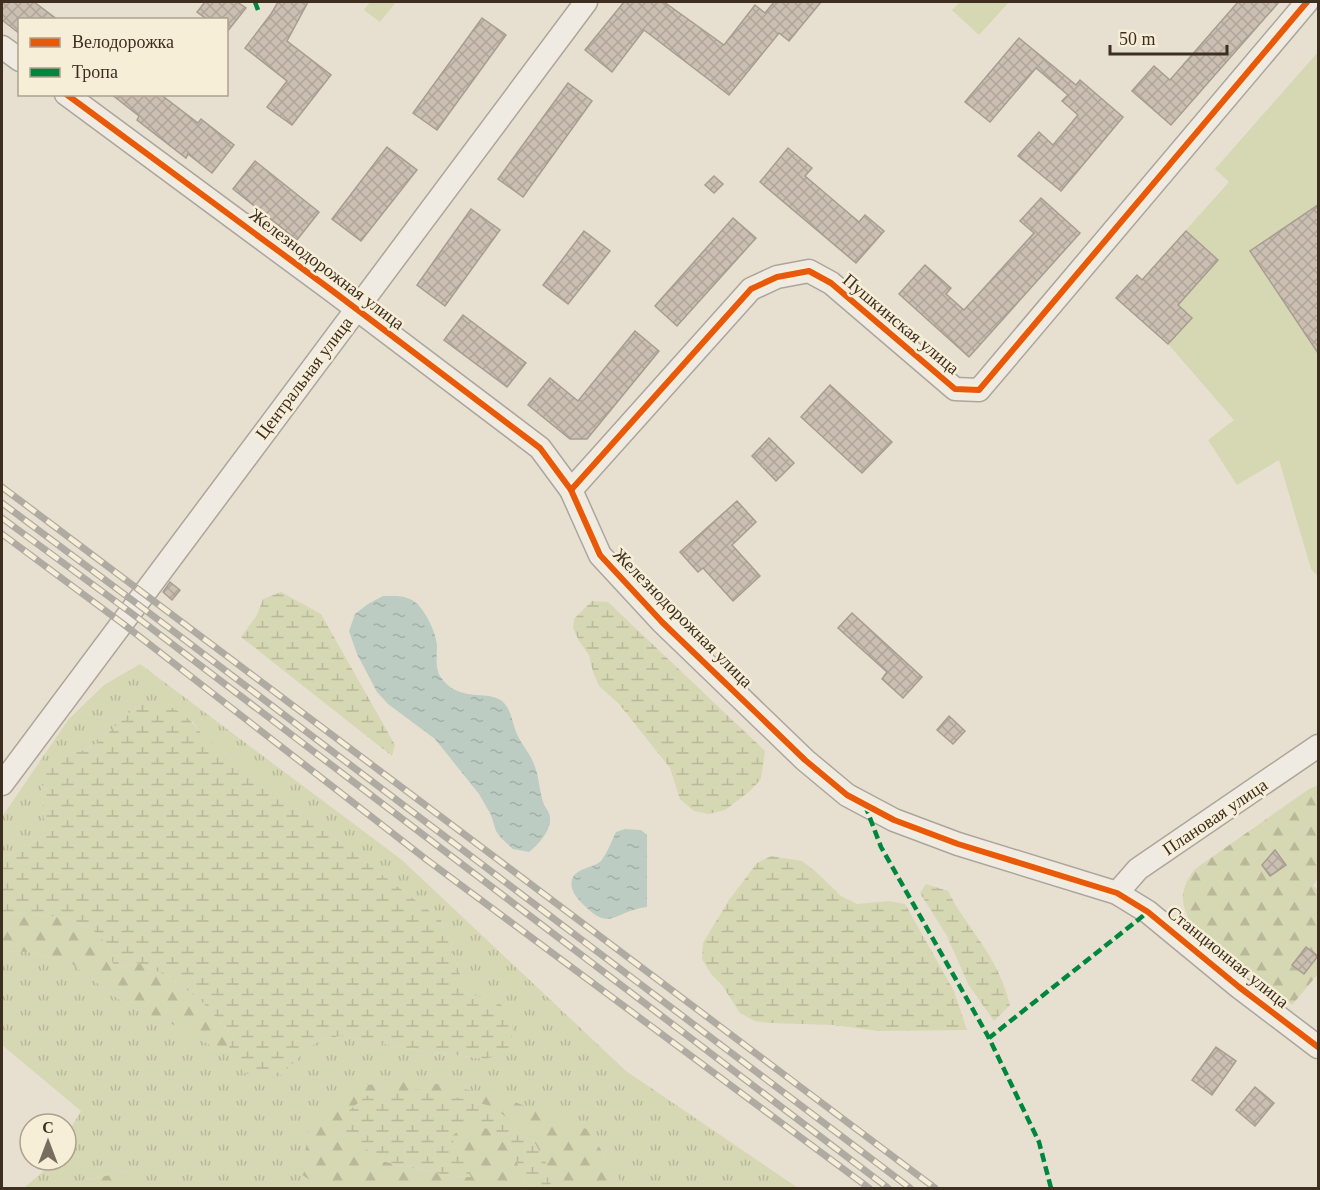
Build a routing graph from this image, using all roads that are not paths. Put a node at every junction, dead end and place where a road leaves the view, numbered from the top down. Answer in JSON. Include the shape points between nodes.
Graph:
{"nodes":[{"id":1,"x":586,"y":2,"type":"edge"},
{"id":2,"x":1307,"y":2,"type":"edge"},
{"id":3,"x":2,"y":46,"type":"edge"},
{"id":4,"x":18,"y":58,"type":"edge"},
{"id":5,"x":69,"y":96,"type":"edge"},
{"id":6,"x":355,"y":308,"type":"junction"},
{"id":7,"x":571,"y":490,"type":"junction"},
{"id":8,"x":1318,"y":746,"type":"edge"},
{"id":9,"x":2,"y":784,"type":"edge"},
{"id":10,"x":1117,"y":893,"type":"junction"},
{"id":11,"x":1318,"y":1047,"type":"edge"}],
"edges":[{"from":1,"to":6,"type":"street","name":"Центральная улица"},
{"from":2,"to":7,"type":"street","name":"Пушкинская улица","via":[[980,390],[955,389],[831,283],[809,271],[777,278],[751,289]]},
{"from":3,"to":4,"type":"street"},
{"from":5,"to":6,"type":"street","name":"Железнодорожная улица"},
{"from":6,"to":7,"type":"street","name":"Железнодорожная улица","via":[[540,448]]},
{"from":6,"to":9,"type":"street","name":"Центральная улица"},
{"from":7,"to":10,"type":"street","name":"Железнодорожная улица","via":[[600,555],[662,622],[805,760],[847,795],[894,820],[958,844]]},
{"from":8,"to":10,"type":"street","name":"Плановая улица","via":[[1138,869]]},
{"from":10,"to":11,"type":"street","name":"Станционная улица","via":[[1148,912]]}]}
